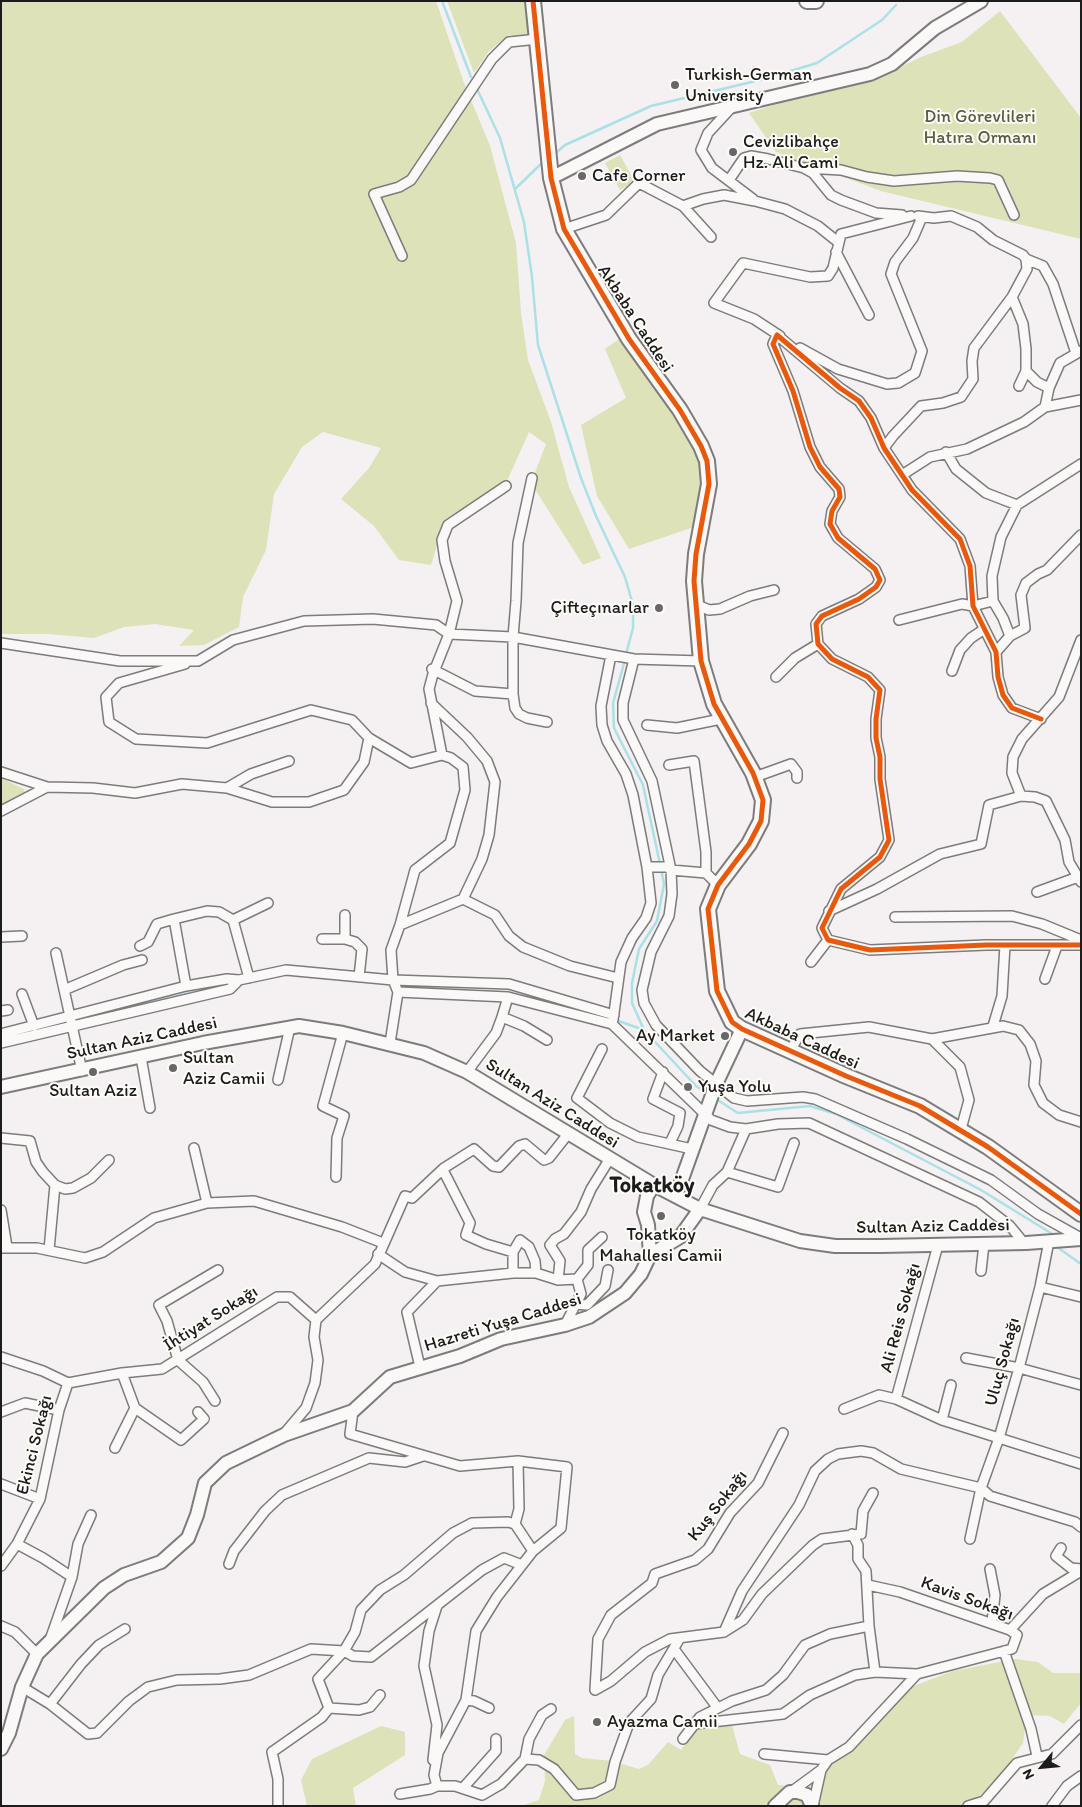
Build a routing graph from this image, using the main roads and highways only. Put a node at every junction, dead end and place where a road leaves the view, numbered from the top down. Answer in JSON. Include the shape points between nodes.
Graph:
{"nodes":[{"id":1,"x":533,"y":1,"type":"edge"},
{"id":2,"x":807,"y":1,"type":"edge"},
{"id":3,"x":816,"y":1,"type":"edge"},
{"id":4,"x":1081,"y":1214,"type":"edge"}],
"edges":[{"from":1,"to":4,"type":"main road","name":"Akbaba Caddesi","via":[[551,178],[564,229],[628,339],[680,410],[707,461],[709,484],[696,554],[695,604],[701,661],[709,694],[755,777],[763,800],[761,821],[749,844],[718,885],[708,909],[717,991],[732,1022],[742,1029],[920,1106],[961,1130]]},
{"from":2,"to":3,"type":"main road"}]}
